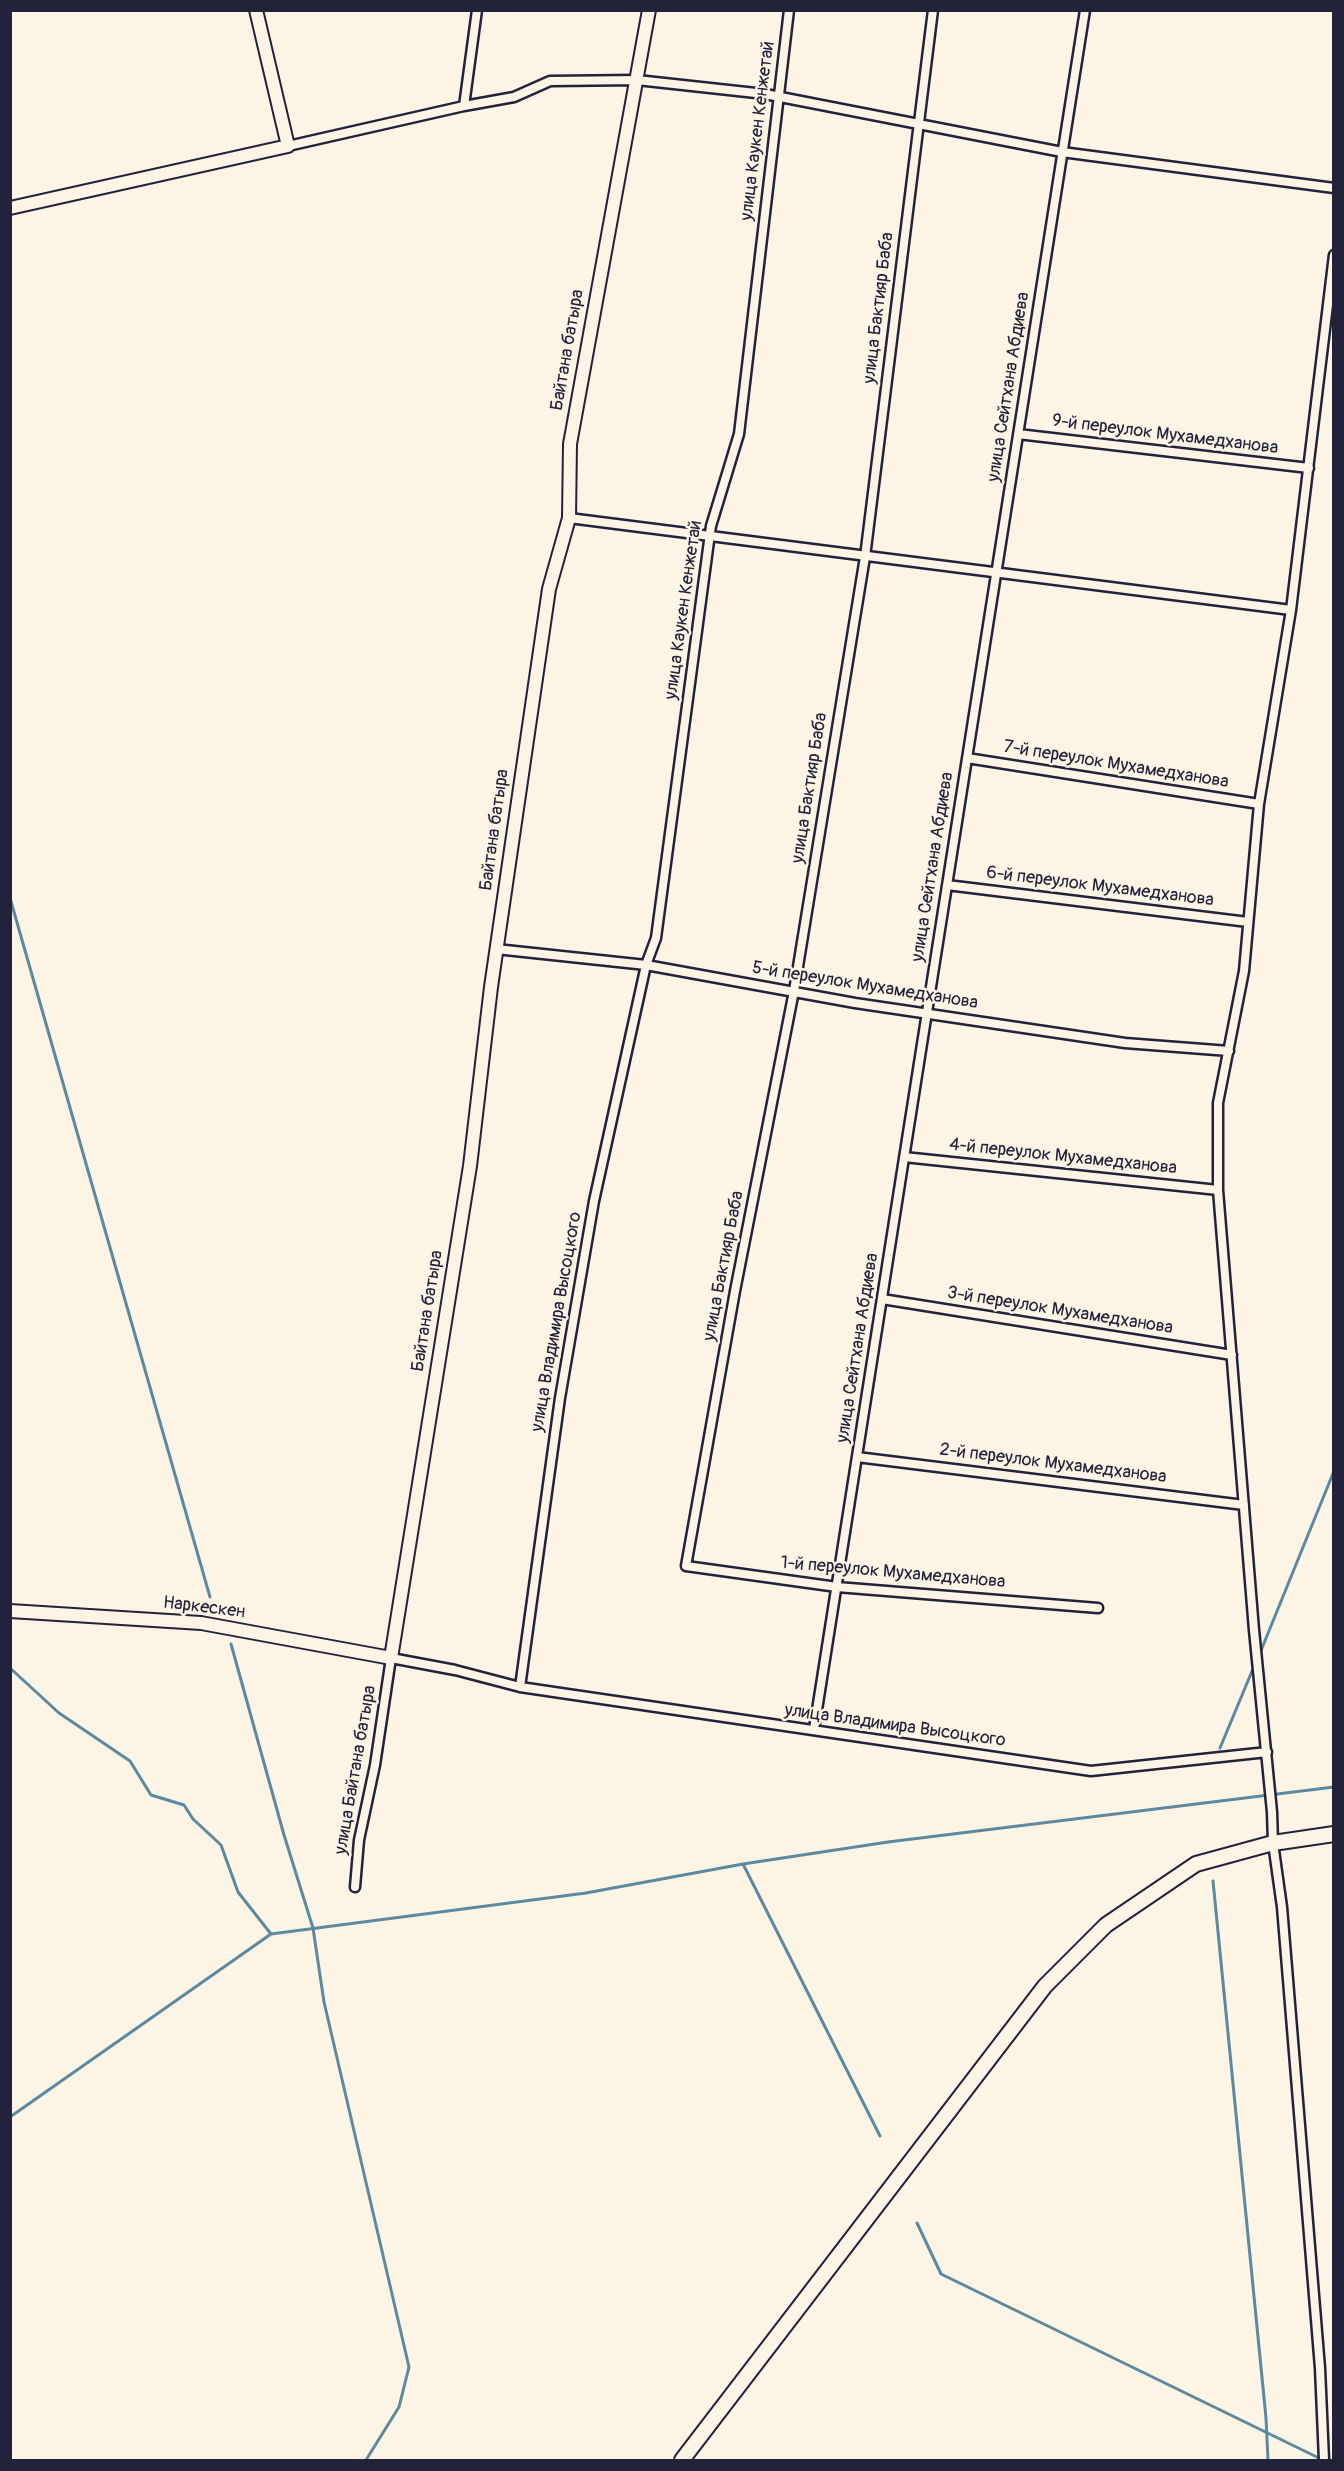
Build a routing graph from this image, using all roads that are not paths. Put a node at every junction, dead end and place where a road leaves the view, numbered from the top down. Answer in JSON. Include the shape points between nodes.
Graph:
{"nodes":[{"id":1,"x":256,"y":10,"type":"edge"},
{"id":2,"x":477,"y":10,"type":"edge"},
{"id":3,"x":649,"y":10,"type":"edge"},
{"id":4,"x":789,"y":10,"type":"edge"},
{"id":5,"x":933,"y":10,"type":"edge"},
{"id":6,"x":1085,"y":10,"type":"edge"},
{"id":7,"x":637,"y":80,"type":"junction"},
{"id":8,"x":777,"y":97,"type":"junction"},
{"id":9,"x":464,"y":106,"type":"junction"},
{"id":10,"x":918,"y":124,"type":"junction"},
{"id":11,"x":288,"y":146,"type":"junction"},
{"id":12,"x":1062,"y":152,"type":"junction"},
{"id":13,"x":1334,"y":188,"type":"edge"},
{"id":14,"x":10,"y":208,"type":"edge"},
{"id":15,"x":1334,"y":255,"type":"edge"},
{"id":16,"x":1018,"y":434,"type":"junction"},
{"id":17,"x":1309,"y":468,"type":"junction"},
{"id":18,"x":569,"y":518,"type":"junction"},
{"id":19,"x":710,"y":538,"type":"junction"},
{"id":20,"x":865,"y":557,"type":"junction"},
{"id":21,"x":996,"y":574,"type":"junction"},
{"id":22,"x":1291,"y":610,"type":"junction"},
{"id":23,"x":967,"y":758,"type":"junction"},
{"id":24,"x":1259,"y":804,"type":"junction"},
{"id":25,"x":947,"y":885,"type":"junction"},
{"id":26,"x":1248,"y":922,"type":"junction"},
{"id":27,"x":496,"y":949,"type":"junction"},
{"id":28,"x":646,"y":965,"type":"junction"},
{"id":29,"x":794,"y":992,"type":"junction"},
{"id":30,"x":927,"y":1014,"type":"junction"},
{"id":31,"x":1228,"y":1051,"type":"junction"},
{"id":32,"x":904,"y":1157,"type":"junction"},
{"id":33,"x":1218,"y":1190,"type":"junction"},
{"id":34,"x":882,"y":1299,"type":"junction"},
{"id":35,"x":1232,"y":1355,"type":"junction"},
{"id":36,"x":857,"y":1456,"type":"junction"},
{"id":37,"x":1244,"y":1504,"type":"junction"},
{"id":38,"x":686,"y":1566,"type":"joint"},
{"id":39,"x":837,"y":1587,"type":"junction"},
{"id":40,"x":1098,"y":1608,"type":"dead end"},
{"id":41,"x":10,"y":1611,"type":"edge"},
{"id":42,"x":391,"y":1658,"type":"junction"},
{"id":43,"x":520,"y":1687,"type":"junction"},
{"id":44,"x":814,"y":1730,"type":"junction"},
{"id":45,"x":1267,"y":1752,"type":"junction"},
{"id":46,"x":1334,"y":1834,"type":"edge"},
{"id":47,"x":1272,"y":1843,"type":"junction"},
{"id":48,"x":355,"y":1887,"type":"dead end"},
{"id":49,"x":682,"y":2460,"type":"edge"},
{"id":50,"x":1324,"y":2460,"type":"edge"}],
"edges":[{"from":1,"to":11,"type":"street"},
{"from":2,"to":9,"type":"street"},
{"from":3,"to":7,"type":"street","name":"Байтана батыра"},
{"from":4,"to":8,"type":"street","name":"улица Каукен Кенжетай"},
{"from":5,"to":10,"type":"street","name":"улица Бактияр Баба"},
{"from":6,"to":12,"type":"street","name":"улица Сейтхана Абдиева"},
{"from":7,"to":8,"type":"street"},
{"from":7,"to":9,"type":"street","via":[[550,81],[514,97]]},
{"from":7,"to":18,"type":"street","name":"Байтана батыра","via":[[570,444]]},
{"from":8,"to":10,"type":"street"},
{"from":8,"to":19,"type":"street","name":"улица Каукен Кенжетай","via":[[739,434]]},
{"from":9,"to":11,"type":"street"},
{"from":10,"to":12,"type":"street"},
{"from":10,"to":20,"type":"street","name":"улица Бактияр Баба"},
{"from":11,"to":14,"type":"street"},
{"from":12,"to":13,"type":"street"},
{"from":12,"to":16,"type":"street","name":"улица Сейтхана Абдиева"},
{"from":15,"to":17,"type":"street"},
{"from":16,"to":17,"type":"street","name":"9-й переулок Мухамедханова"},
{"from":16,"to":21,"type":"street","name":"улица Сейтхана Абдиева"},
{"from":17,"to":22,"type":"street"},
{"from":18,"to":19,"type":"street"},
{"from":18,"to":27,"type":"street","name":"Байтана батыра","via":[[549,589]]},
{"from":19,"to":20,"type":"street"},
{"from":19,"to":28,"type":"street","name":"улица Каукен Кенжетай","via":[[656,938]]},
{"from":20,"to":21,"type":"street"},
{"from":20,"to":29,"type":"street","name":"улица Бактияр Баба"},
{"from":21,"to":22,"type":"street"},
{"from":21,"to":23,"type":"street","name":"улица Сейтхана Абдиева"},
{"from":22,"to":24,"type":"street"},
{"from":23,"to":24,"type":"street","name":"7-й переулок Мухамедханова"},
{"from":23,"to":25,"type":"street","name":"улица Сейтхана Абдиева"},
{"from":24,"to":26,"type":"street"},
{"from":25,"to":26,"type":"street","name":"6-й переулок Мухамедханова"},
{"from":25,"to":30,"type":"street","name":"улица Сейтхана Абдиева"},
{"from":26,"to":31,"type":"street","via":[[1244,971]]},
{"from":27,"to":28,"type":"street","name":"5-й переулок Мухамедханова"},
{"from":27,"to":42,"type":"street","name":"Байтана батыра","via":[[466,1190]]},
{"from":28,"to":29,"type":"street","name":"5-й переулок Мухамедханова"},
{"from":28,"to":43,"type":"street","name":"улица Владимира Высоцкого","via":[[594,1202],[566,1365]]},
{"from":29,"to":30,"type":"street","name":"5-й переулок Мухамедханова"},
{"from":29,"to":38,"type":"street","name":"улица Бактияр Баба"},
{"from":30,"to":31,"type":"street","name":"5-й переулок Мухамедханова","via":[[1125,1043]]},
{"from":30,"to":32,"type":"street","name":"улица Сейтхана Абдиева"},
{"from":31,"to":33,"type":"street","via":[[1218,1103]]},
{"from":32,"to":33,"type":"street","name":"4-й переулок Мухамедханова"},
{"from":32,"to":34,"type":"street","name":"улица Сейтхана Абдиева"},
{"from":33,"to":35,"type":"street"},
{"from":34,"to":35,"type":"street","name":"3-й переулок Мухамедханова"},
{"from":34,"to":36,"type":"street","name":"улица Сейтхана Абдиева"},
{"from":35,"to":37,"type":"street"},
{"from":36,"to":37,"type":"street","name":"2-й переулок Мухамедханова"},
{"from":36,"to":39,"type":"street","name":"улица Сейтхана Абдиева"},
{"from":37,"to":45,"type":"street"},
{"from":38,"to":39,"type":"street","name":"1-й переулок Мухамедханова"},
{"from":39,"to":40,"type":"street","name":"1-й переулок Мухамедханова"},
{"from":39,"to":44,"type":"street","name":"улица Сейтхана Абдиева"},
{"from":41,"to":42,"type":"street","name":"Наркескен","via":[[201,1623]]},
{"from":42,"to":43,"type":"street","name":"улица Владимира Высоцкого"},
{"from":42,"to":48,"type":"street","name":"улица Байтана батыра","via":[[359,1840]]},
{"from":43,"to":44,"type":"street","name":"улица Владимира Высоцкого"},
{"from":44,"to":45,"type":"street","name":"улица Владимира Высоцкого","via":[[1091,1771]]},
{"from":45,"to":47,"type":"street"},
{"from":46,"to":47,"type":"main road"},
{"from":47,"to":49,"type":"main road","via":[[1196,1864],[1106,1925],[1045,1986]]},
{"from":47,"to":50,"type":"street","via":[[1283,1918]]}]}
